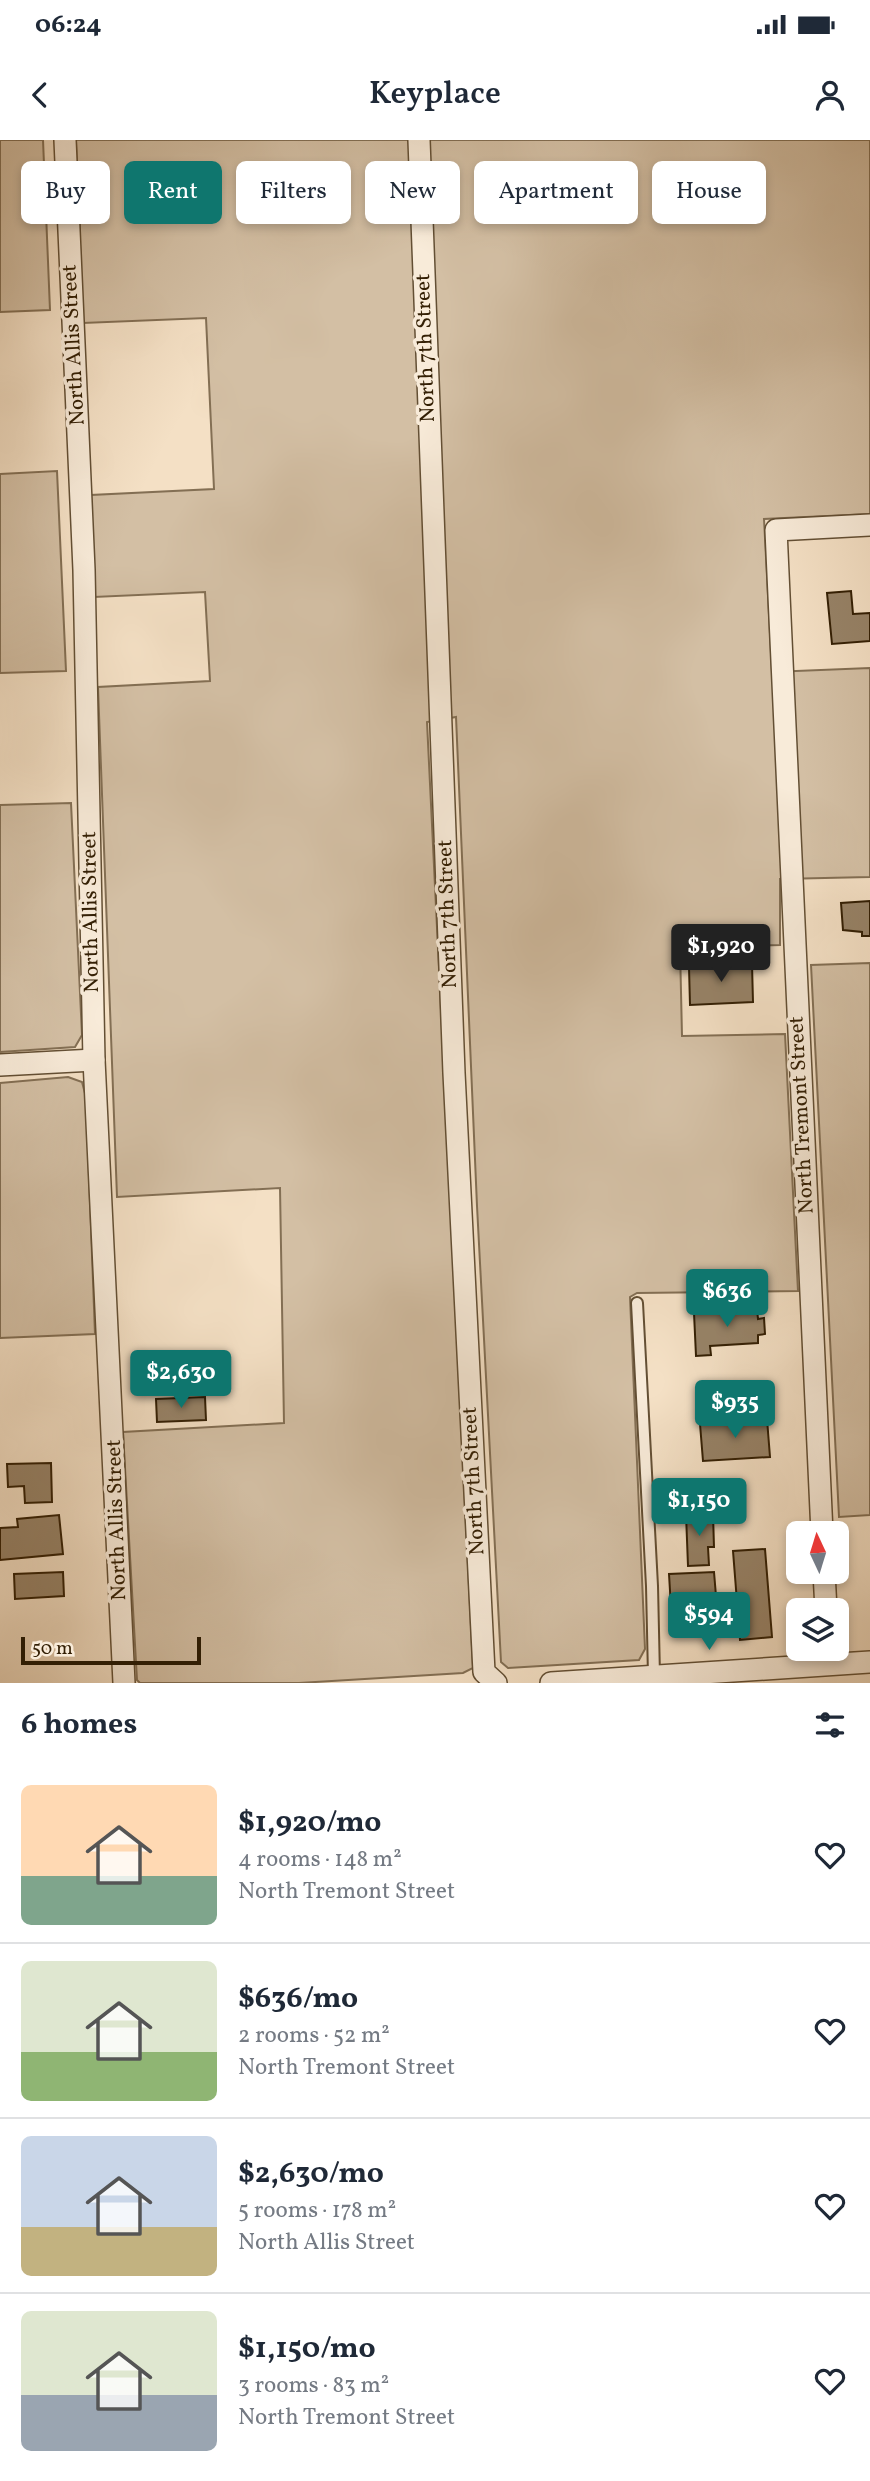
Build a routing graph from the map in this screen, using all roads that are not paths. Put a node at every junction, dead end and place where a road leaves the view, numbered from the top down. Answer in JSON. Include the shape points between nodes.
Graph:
{"nodes":[{"id":1,"x":65,"y":140,"type":"edge"},
{"id":2,"x":419,"y":140,"type":"edge"},
{"id":3,"x":870,"y":526,"type":"edge"},
{"id":4,"x":94,"y":1060,"type":"junction"},
{"id":5,"x":0,"y":1065,"type":"edge"},
{"id":6,"x":637,"y":1303,"type":"dead end"},
{"id":7,"x":821,"y":1521,"type":"edge"},
{"id":8,"x":870,"y":1662,"type":"edge"},
{"id":9,"x":829,"y":1665,"type":"edge"},
{"id":10,"x":654,"y":1676,"type":"junction"},
{"id":11,"x":124,"y":1683,"type":"edge"},
{"id":12,"x":496,"y":1683,"type":"edge"},
{"id":13,"x":551,"y":1683,"type":"edge"}],
"edges":[{"from":1,"to":4,"type":"street","name":"North Allis Street","via":[[84,570]]},
{"from":2,"to":12,"type":"street","name":"North 7th Street","via":[[469,1379],[484,1672]]},
{"from":3,"to":7,"type":"street","name":"North Tremont Street","via":[[776,530]]},
{"from":4,"to":5,"type":"street"},
{"from":4,"to":11,"type":"street","name":"North Allis Street"},
{"from":6,"to":10,"type":"lane"},
{"from":8,"to":9,"type":"street"},
{"from":9,"to":10,"type":"street"},
{"from":10,"to":13,"type":"street"}]}
